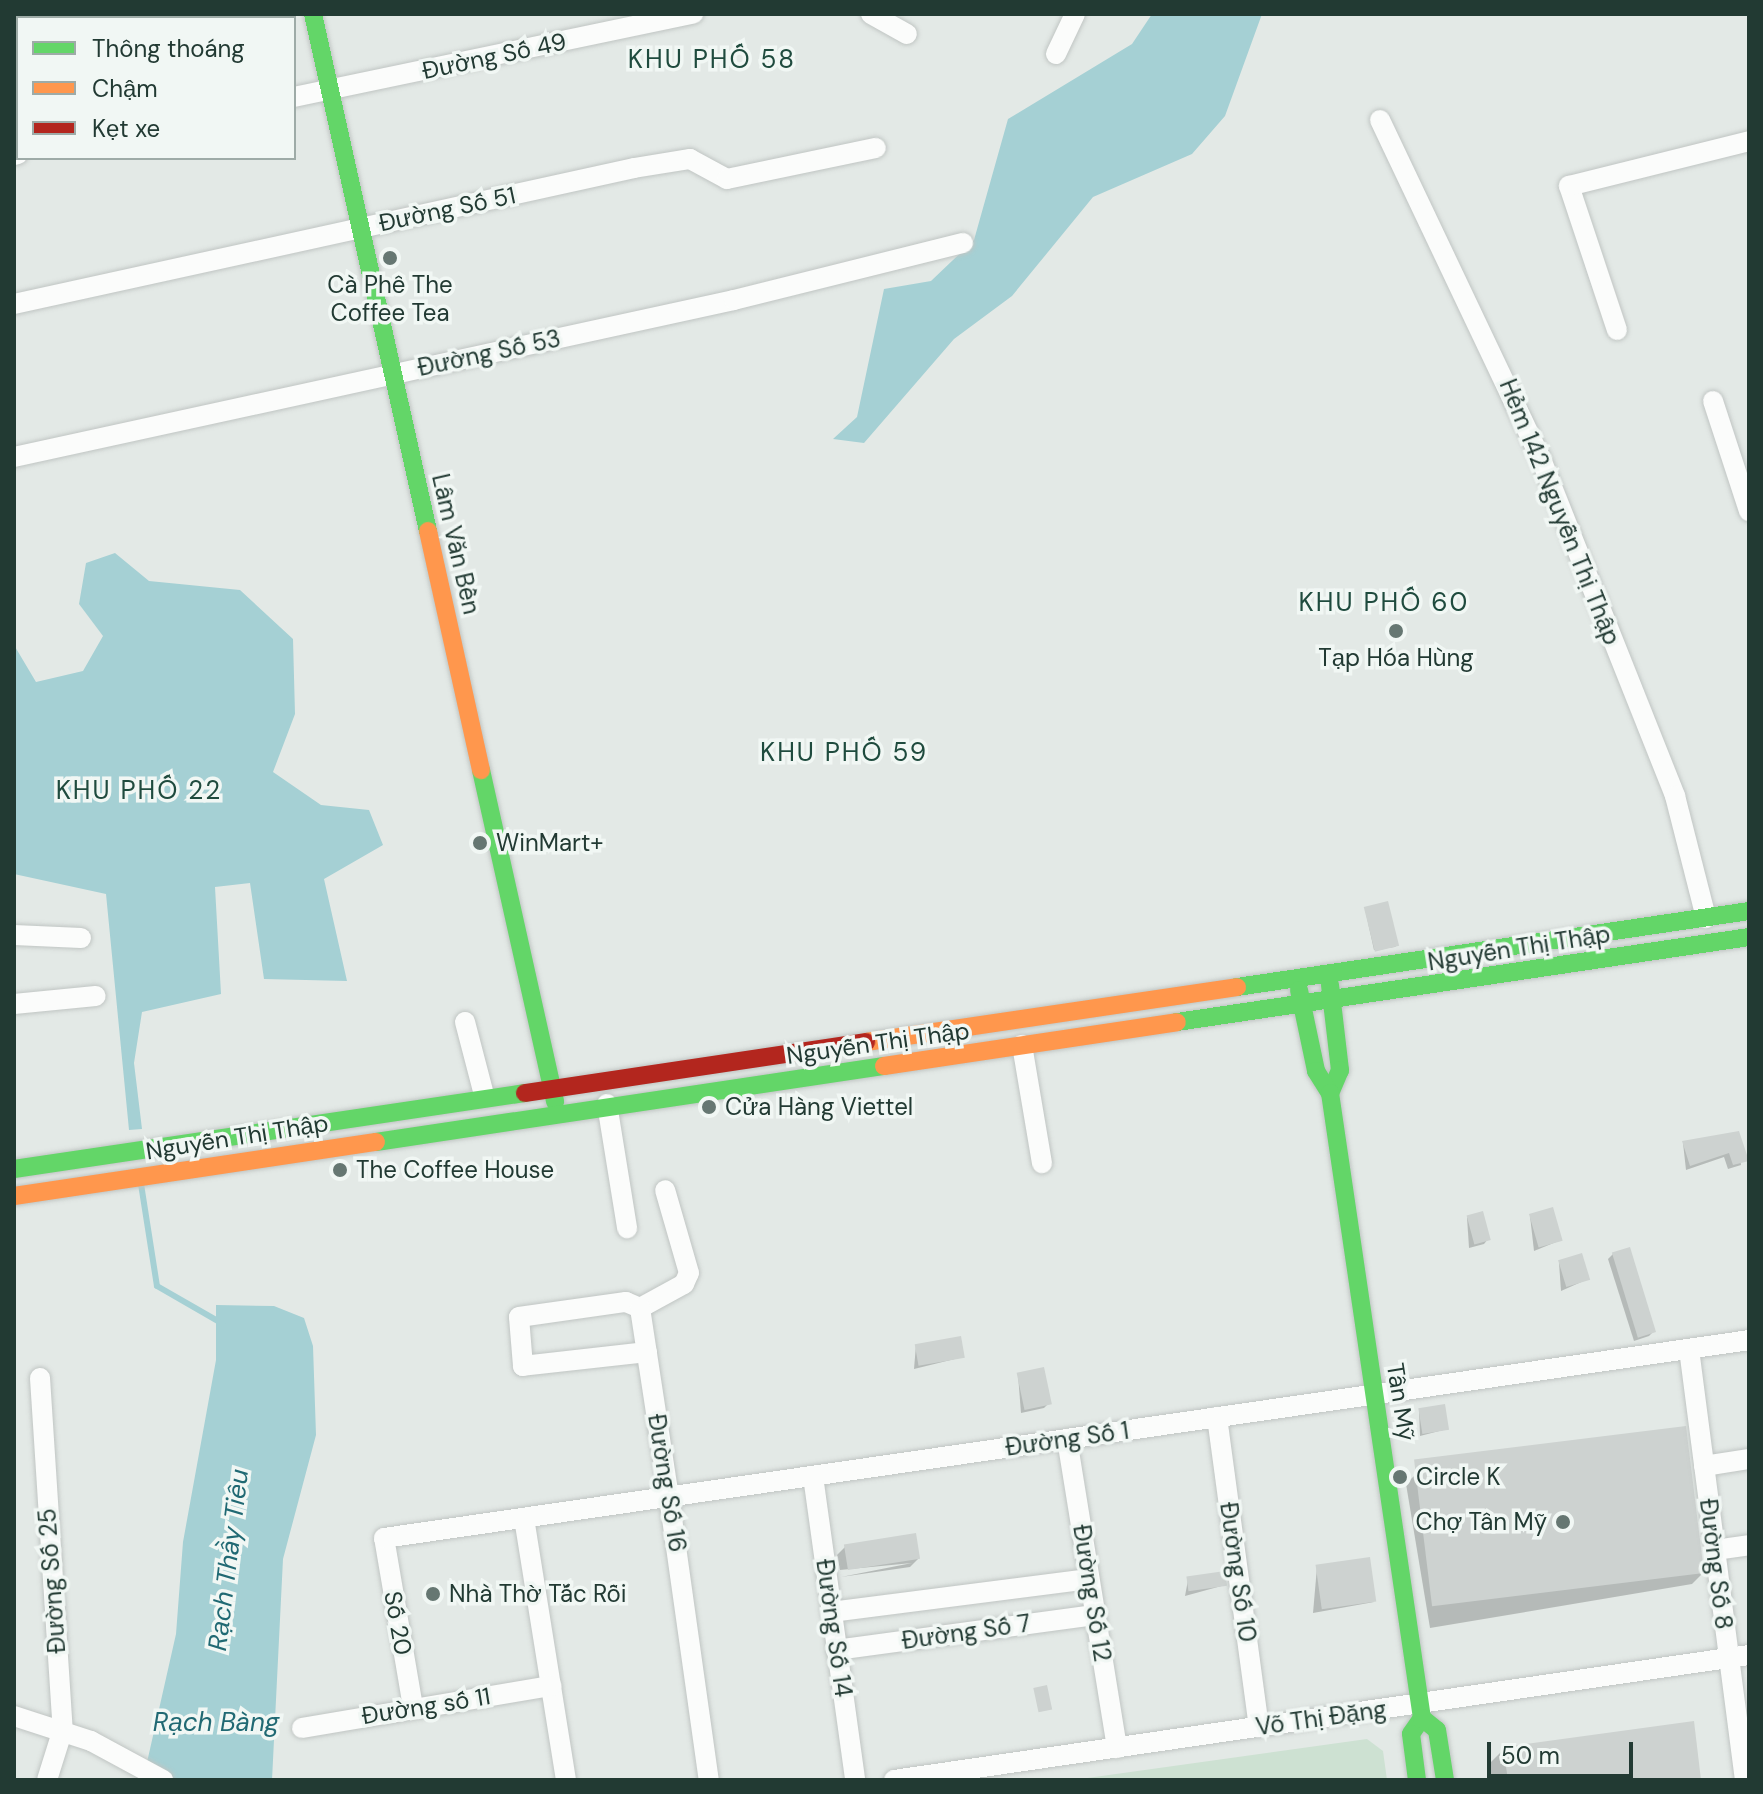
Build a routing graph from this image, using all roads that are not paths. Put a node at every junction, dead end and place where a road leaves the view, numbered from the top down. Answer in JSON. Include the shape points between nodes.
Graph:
{"nodes":[{"id":1,"x":313,"y":14,"type":"edge"},
{"id":2,"x":693,"y":14,"type":"edge"},
{"id":3,"x":871,"y":14,"type":"edge"},
{"id":4,"x":1075,"y":14,"type":"edge"},
{"id":5,"x":907,"y":34,"type":"dead end"},
{"id":6,"x":1056,"y":54,"type":"dead end"},
{"id":7,"x":330,"y":90,"type":"junction"},
{"id":8,"x":296,"y":97,"type":"edge"},
{"id":9,"x":1380,"y":120,"type":"dead end"},
{"id":10,"x":1749,"y":141,"type":"edge"},
{"id":11,"x":876,"y":148,"type":"dead end"},
{"id":12,"x":360,"y":228,"type":"junction"},
{"id":13,"x":963,"y":243,"type":"dead end"},
{"id":14,"x":14,"y":304,"type":"edge"},
{"id":15,"x":1617,"y":330,"type":"dead end"},
{"id":16,"x":393,"y":374,"type":"junction"},
{"id":17,"x":1713,"y":401,"type":"dead end"},
{"id":18,"x":14,"y":457,"type":"edge"},
{"id":19,"x":1749,"y":511,"type":"edge"},
{"id":20,"x":1749,"y":911,"type":"edge"},
{"id":21,"x":1706,"y":918,"type":"junction"},
{"id":22,"x":14,"y":935,"type":"edge"},
{"id":23,"x":1749,"y":937,"type":"edge"},
{"id":24,"x":81,"y":938,"type":"dead end"},
{"id":25,"x":1328,"y":976,"type":"junction"},
{"id":26,"x":1298,"y":981,"type":"junction"},
{"id":27,"x":1229,"y":991,"type":"junction"},
{"id":28,"x":96,"y":996,"type":"dead end"},
{"id":29,"x":1333,"y":1001,"type":"junction"},
{"id":30,"x":14,"y":1004,"type":"edge"},
{"id":31,"x":1302,"y":1006,"type":"junction"},
{"id":32,"x":1233,"y":1012,"type":"junction"},
{"id":33,"x":465,"y":1022,"type":"dead end"},
{"id":34,"x":1022,"y":1045,"type":"junction"},
{"id":35,"x":552,"y":1085,"type":"junction"},
{"id":36,"x":1330,"y":1093,"type":"junction"},
{"id":37,"x":484,"y":1095,"type":"junction"},
{"id":38,"x":607,"y":1104,"type":"junction"},
{"id":39,"x":557,"y":1110,"type":"junction"},
{"id":40,"x":1042,"y":1163,"type":"dead end"},
{"id":41,"x":14,"y":1169,"type":"edge"},
{"id":42,"x":665,"y":1190,"type":"dead end"},
{"id":43,"x":14,"y":1196,"type":"edge"},
{"id":44,"x":627,"y":1228,"type":"dead end"},
{"id":45,"x":640,"y":1308,"type":"junction"},
{"id":46,"x":1749,"y":1340,"type":"edge"},
{"id":47,"x":1689,"y":1349,"type":"junction"},
{"id":48,"x":647,"y":1352,"type":"junction"},
{"id":49,"x":40,"y":1378,"type":"dead end"},
{"id":50,"x":1375,"y":1394,"type":"junction"},
{"id":51,"x":1217,"y":1417,"type":"junction"},
{"id":52,"x":1067,"y":1439,"type":"junction"},
{"id":53,"x":1749,"y":1459,"type":"edge"},
{"id":54,"x":1704,"y":1466,"type":"junction"},
{"id":55,"x":813,"y":1476,"type":"junction"},
{"id":56,"x":669,"y":1497,"type":"junction"},
{"id":57,"x":524,"y":1518,"type":"junction"},
{"id":58,"x":384,"y":1538,"type":"joint"},
{"id":59,"x":1749,"y":1545,"type":"edge"},
{"id":60,"x":1715,"y":1550,"type":"junction"},
{"id":61,"x":1089,"y":1579,"type":"junction"},
{"id":62,"x":831,"y":1612,"type":"junction"},
{"id":63,"x":1095,"y":1615,"type":"junction"},
{"id":64,"x":836,"y":1650,"type":"junction"},
{"id":65,"x":1749,"y":1655,"type":"edge"},
{"id":66,"x":1728,"y":1658,"type":"junction"},
{"id":67,"x":551,"y":1686,"type":"junction"},
{"id":68,"x":413,"y":1707,"type":"junction"},
{"id":69,"x":1421,"y":1710,"type":"junction"},
{"id":70,"x":14,"y":1716,"type":"edge"},
{"id":71,"x":1259,"y":1727,"type":"junction"},
{"id":72,"x":302,"y":1728,"type":"dead end"},
{"id":73,"x":63,"y":1729,"type":"junction"},
{"id":74,"x":1117,"y":1748,"type":"junction"},
{"id":75,"x":47,"y":1780,"type":"edge"},
{"id":76,"x":163,"y":1780,"type":"edge"},
{"id":77,"x":566,"y":1780,"type":"edge"},
{"id":78,"x":709,"y":1780,"type":"edge"},
{"id":79,"x":855,"y":1780,"type":"edge"},
{"id":80,"x":894,"y":1780,"type":"edge"},
{"id":81,"x":1417,"y":1780,"type":"edge"},
{"id":82,"x":1445,"y":1780,"type":"edge"},
{"id":83,"x":1745,"y":1780,"type":"edge"}],
"edges":[{"from":1,"to":7,"type":"main road","name":"Lâm Văn Bền"},
{"from":2,"to":7,"type":"street","name":"Đường Số 49"},
{"from":3,"to":5,"type":"street"},
{"from":4,"to":6,"type":"street"},
{"from":7,"to":8,"type":"street","name":"Đường Số 49"},
{"from":7,"to":12,"type":"main road","name":"Lâm Văn Bền"},
{"from":9,"to":21,"type":"street","name":"Hẻm 142 Nguyễn Thị Thập","via":[[1541,459],[1675,796]]},
{"from":10,"to":15,"type":"street","via":[[1569,186]]},
{"from":11,"to":12,"type":"street","name":"Đường Số 51","via":[[727,179],[690,159]]},
{"from":12,"to":14,"type":"street","name":"Đường Số 51"},
{"from":12,"to":16,"type":"main road","name":"Lâm Văn Bền"},
{"from":13,"to":16,"type":"street","name":"Đường Số 53"},
{"from":16,"to":18,"type":"street","name":"Đường Số 53"},
{"from":16,"to":35,"type":"main road","name":"Lâm Văn Bền"},
{"from":17,"to":19,"type":"street"},
{"from":20,"to":21,"type":"main road","name":"Nguyễn Thị Thập"},
{"from":21,"to":25,"type":"main road","name":"Nguyễn Thị Thập"},
{"from":22,"to":24,"type":"street"},
{"from":23,"to":29,"type":"main road","name":"Nguyễn Thị Thập"},
{"from":25,"to":26,"type":"main road","name":"Nguyễn Thị Thập"},
{"from":25,"to":29,"type":"main road","name":"Tân Mỹ"},
{"from":26,"to":27,"type":"main road","name":"Nguyễn Thị Thập"},
{"from":26,"to":31,"type":"main road","name":"Tân Mỹ"},
{"from":27,"to":32,"type":"main road"},
{"from":27,"to":35,"type":"main road","name":"Nguyễn Thị Thập"},
{"from":28,"to":30,"type":"street"},
{"from":29,"to":31,"type":"main road","name":"Nguyễn Thị Thập"},
{"from":29,"to":36,"type":"main road","name":"Tân Mỹ","via":[[1340,1070]]},
{"from":31,"to":32,"type":"main road","name":"Nguyễn Thị Thập"},
{"from":31,"to":36,"type":"main road","name":"Tân Mỹ","via":[[1316,1071]]},
{"from":32,"to":34,"type":"main road","name":"Nguyễn Thị Thập"},
{"from":33,"to":37,"type":"street"},
{"from":34,"to":38,"type":"main road","name":"Nguyễn Thị Thập"},
{"from":34,"to":40,"type":"street"},
{"from":35,"to":37,"type":"main road","name":"Nguyễn Thị Thập"},
{"from":35,"to":39,"type":"main road","name":"Lâm Văn Bền"},
{"from":36,"to":50,"type":"main road","name":"Tân Mỹ"},
{"from":37,"to":41,"type":"main road","name":"Nguyễn Thị Thập"},
{"from":38,"to":39,"type":"main road","name":"Nguyễn Thị Thập"},
{"from":38,"to":44,"type":"street"},
{"from":39,"to":43,"type":"main road","name":"Nguyễn Thị Thập"},
{"from":42,"to":45,"type":"street","via":[[689,1273],[684,1284]]},
{"from":45,"to":48,"type":"street","name":"Đường Số 16"},
{"from":45,"to":48,"type":"street","via":[[626,1302],[519,1317],[523,1366]]},
{"from":46,"to":47,"type":"street","name":"Đường Số 1"},
{"from":47,"to":50,"type":"street","name":"Đường Số 1"},
{"from":47,"to":54,"type":"street","name":"Đường Số 8"},
{"from":48,"to":56,"type":"street","name":"Đường Số 16"},
{"from":49,"to":73,"type":"street","name":"Đường Số 25"},
{"from":50,"to":51,"type":"street","name":"Đường Số 1"},
{"from":50,"to":69,"type":"main road","name":"Tân Mỹ"},
{"from":51,"to":52,"type":"street","name":"Đường Số 1"},
{"from":51,"to":71,"type":"street","name":"Đường Số 10"},
{"from":52,"to":55,"type":"street","name":"Đường Số 1"},
{"from":52,"to":61,"type":"street","name":"Đường Số 12"},
{"from":53,"to":54,"type":"street"},
{"from":54,"to":60,"type":"street","name":"Đường Số 8"},
{"from":55,"to":56,"type":"street","name":"Đường Số 1"},
{"from":55,"to":62,"type":"street","name":"Đường Số 14"},
{"from":56,"to":57,"type":"street","name":"Đường Số 1"},
{"from":56,"to":78,"type":"street","name":"Đường Số 16"},
{"from":57,"to":58,"type":"street","name":"Đường Số 1"},
{"from":57,"to":67,"type":"street"},
{"from":58,"to":68,"type":"street","name":"Số 20"},
{"from":59,"to":60,"type":"street"},
{"from":60,"to":66,"type":"street","name":"Đường Số 8"},
{"from":61,"to":62,"type":"street","name":"Đường Số 7"},
{"from":61,"to":63,"type":"street","name":"Đường Số 12"},
{"from":62,"to":64,"type":"street","name":"Đường Số 14"},
{"from":63,"to":64,"type":"street","name":"Đường Số 7"},
{"from":63,"to":74,"type":"street","name":"Đường Số 12"},
{"from":64,"to":79,"type":"street","name":"Đường Số 14"},
{"from":65,"to":66,"type":"street","name":"Võ Thị Đặng"},
{"from":66,"to":69,"type":"street","name":"Võ Thị Đặng"},
{"from":66,"to":83,"type":"street","name":"Đường Số 8"},
{"from":67,"to":68,"type":"street","name":"Đường số 11"},
{"from":67,"to":77,"type":"street"},
{"from":68,"to":72,"type":"street","name":"Đường số 11"},
{"from":69,"to":71,"type":"street","name":"Võ Thị Đặng"},
{"from":69,"to":81,"type":"main road","name":"Tân Mỹ","via":[[1411,1734]]},
{"from":69,"to":82,"type":"main road","name":"Tân Mỹ","via":[[1437,1730]]},
{"from":70,"to":73,"type":"street"},
{"from":71,"to":74,"type":"street","name":"Võ Thị Đặng"},
{"from":73,"to":75,"type":"street","name":"Đường Số 25"},
{"from":73,"to":76,"type":"street"},
{"from":74,"to":80,"type":"street","name":"Võ Thị Đặng"}]}
